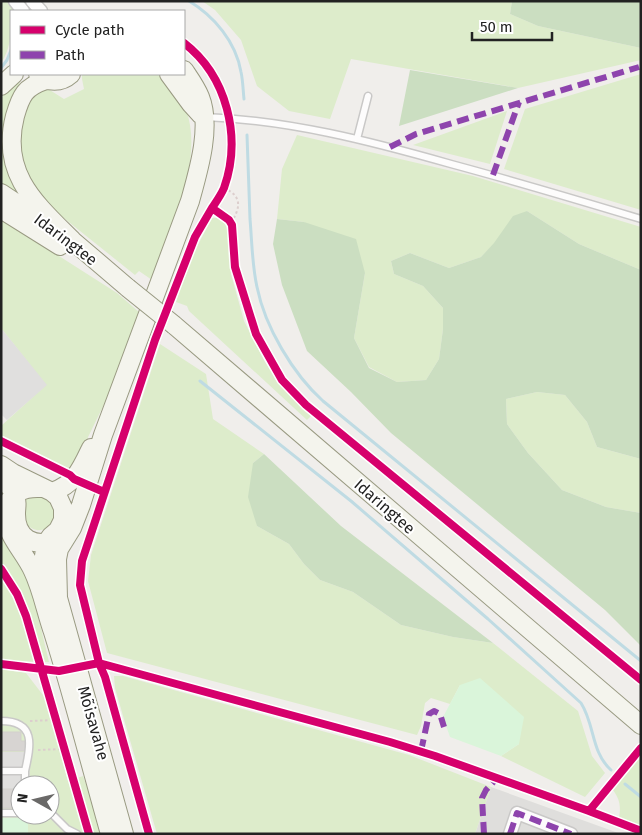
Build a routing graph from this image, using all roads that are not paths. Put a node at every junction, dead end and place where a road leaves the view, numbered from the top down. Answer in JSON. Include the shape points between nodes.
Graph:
{"nodes":[{"id":1,"x":185,"y":71,"type":"edge"},
{"id":2,"x":13,"y":75,"type":"edge"},
{"id":3,"x":70,"y":75,"type":"edge"},
{"id":4,"x":170,"y":75,"type":"edge"},
{"id":5,"x":41,"y":77,"type":"edge"},
{"id":6,"x":1,"y":86,"type":"edge"},
{"id":7,"x":368,"y":96,"type":"dead end"},
{"id":8,"x":204,"y":117,"type":"junction"},
{"id":9,"x":356,"y":139,"type":"junction"},
{"id":10,"x":1,"y":193,"type":"edge"},
{"id":11,"x":1,"y":209,"type":"edge"},
{"id":12,"x":641,"y":219,"type":"edge"},
{"id":13,"x":73,"y":241,"type":"junction"},
{"id":14,"x":128,"y":288,"type":"junction"},
{"id":15,"x":103,"y":436,"type":"junction"},
{"id":16,"x":1,"y":465,"type":"edge"},
{"id":17,"x":1,"y":480,"type":"edge"},
{"id":18,"x":46,"y":490,"type":"junction"},
{"id":19,"x":7,"y":501,"type":"edge"},
{"id":20,"x":66,"y":536,"type":"junction"},
{"id":21,"x":46,"y":543,"type":"junction"},
{"id":22,"x":58,"y":598,"type":"junction"},
{"id":23,"x":1,"y":721,"type":"edge"},
{"id":24,"x":641,"y":725,"type":"edge"},
{"id":25,"x":1,"y":771,"type":"edge"},
{"id":26,"x":25,"y":771,"type":"junction"},
{"id":27,"x":25,"y":775,"type":"edge"},
{"id":28,"x":60,"y":822,"type":"edge"},
{"id":29,"x":77,"y":834,"type":"edge"},
{"id":30,"x":110,"y":834,"type":"edge"},
{"id":31,"x":124,"y":834,"type":"edge"},
{"id":32,"x":510,"y":834,"type":"edge"},
{"id":33,"x":571,"y":834,"type":"edge"}],
"edges":[{"from":1,"to":8,"type":"street","via":[[201,98]]},
{"from":2,"to":6,"type":"street"},
{"from":3,"to":5,"type":"street","via":[[54,81]]},
{"from":4,"to":8,"type":"street"},
{"from":5,"to":13,"type":"street","via":[[24,93],[13,124],[15,170],[43,211]]},
{"from":7,"to":9,"type":"lane"},
{"from":8,"to":9,"type":"lane","via":[[244,118]]},
{"from":8,"to":15,"type":"street","via":[[200,165],[190,201]]},
{"from":9,"to":12,"type":"lane"},
{"from":10,"to":13,"type":"street","name":"Idaringtee"},
{"from":11,"to":14,"type":"street","name":"Idaringtee"},
{"from":13,"to":14,"type":"street","name":"Idaringtee"},
{"from":14,"to":24,"type":"street","name":"Idaringtee","bridge":true},
{"from":15,"to":18,"type":"street","via":[[94,443],[74,479],[65,488]]},
{"from":15,"to":20,"type":"street","via":[[81,505]]},
{"from":16,"to":18,"type":"street"},
{"from":17,"to":19,"type":"street"},
{"from":18,"to":19,"type":"street","via":[[30,487]]},
{"from":18,"to":21,"type":"street","via":[[58,498],[63,508],[63,520]]},
{"from":19,"to":21,"type":"street","via":[[17,504],[18,528],[26,538]]},
{"from":19,"to":30,"type":"street","name":"Mõisavahe","via":[[8,529],[36,580]]},
{"from":20,"to":21,"type":"street"},
{"from":20,"to":22,"type":"street","via":[[58,549]]},
{"from":21,"to":22,"type":"street","name":"Mõisavahe","via":[[44,556]]},
{"from":22,"to":31,"type":"street","name":"Mõisavahe"},
{"from":23,"to":26,"type":"lane","via":[[18,723],[28,733]]},
{"from":25,"to":26,"type":"lane"},
{"from":26,"to":27,"type":"lane"},
{"from":28,"to":29,"type":"lane"},
{"from":32,"to":33,"type":"street","via":[[518,813]]}]}
